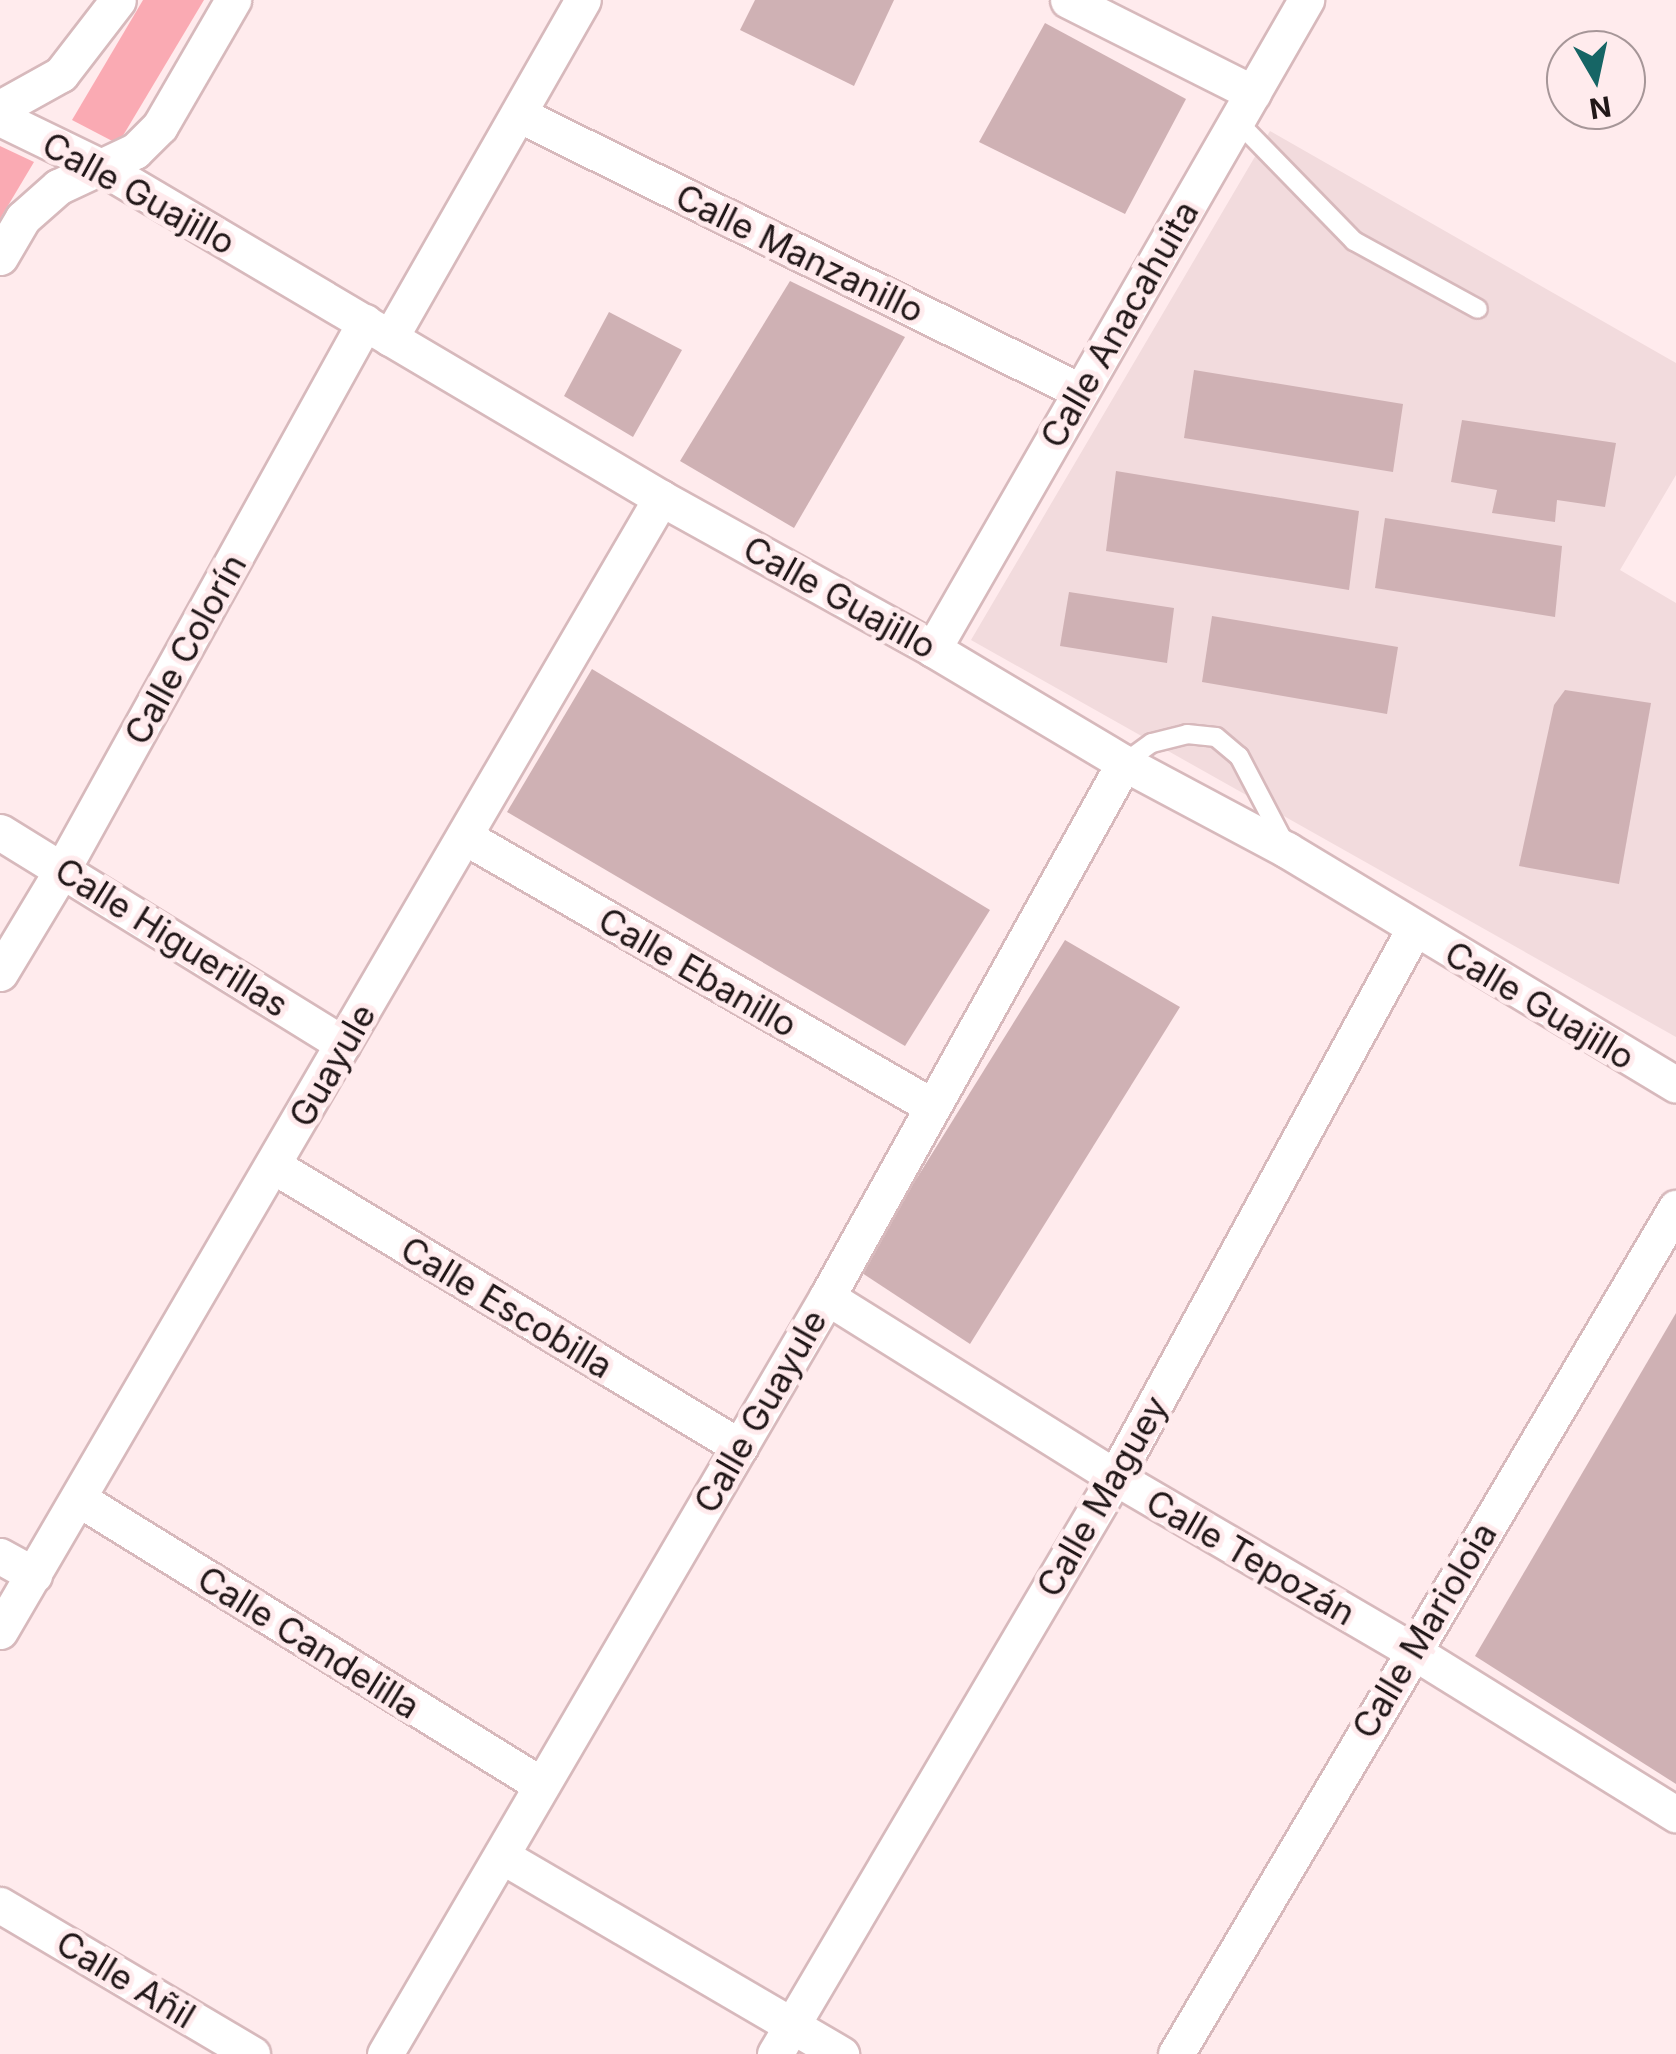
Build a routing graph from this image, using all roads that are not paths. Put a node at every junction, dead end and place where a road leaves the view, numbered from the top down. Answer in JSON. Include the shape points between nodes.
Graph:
{"nodes":[{"id":1,"x":118,"y":0,"type":"edge"},
{"id":2,"x":232,"y":0,"type":"edge"},
{"id":3,"x":584,"y":0,"type":"edge"},
{"id":4,"x":1068,"y":0,"type":"edge"},
{"id":5,"x":1306,"y":0,"type":"edge"},
{"id":6,"x":1245,"y":107,"type":"junction"},
{"id":7,"x":0,"y":108,"type":"edge"},
{"id":8,"x":520,"y":116,"type":"junction"},
{"id":9,"x":0,"y":118,"type":"edge"},
{"id":10,"x":104,"y":168,"type":"junction"},
{"id":11,"x":0,"y":257,"type":"edge"},
{"id":12,"x":1478,"y":309,"type":"dead end"},
{"id":13,"x":378,"y":330,"type":"junction"},
{"id":14,"x":1080,"y":391,"type":"junction"},
{"id":15,"x":661,"y":498,"type":"junction"},
{"id":16,"x":934,"y":649,"type":"junction"},
{"id":17,"x":1124,"y":762,"type":"junction"},
{"id":18,"x":0,"y":832,"type":"edge"},
{"id":19,"x":467,"y":838,"type":"junction"},
{"id":20,"x":1288,"y":850,"type":"junction"},
{"id":21,"x":63,"y":868,"type":"junction"},
{"id":22,"x":1414,"y":929,"type":"junction"},
{"id":23,"x":0,"y":973,"type":"edge"},
{"id":24,"x":344,"y":1044,"type":"junction"},
{"id":25,"x":1676,"y":1085,"type":"edge"},
{"id":26,"x":930,"y":1105,"type":"junction"},
{"id":27,"x":274,"y":1166,"type":"junction"},
{"id":28,"x":1676,"y":1208,"type":"edge"},
{"id":29,"x":827,"y":1297,"type":"junction"},
{"id":30,"x":740,"y":1447,"type":"junction"},
{"id":31,"x":1115,"y":1478,"type":"junction"},
{"id":32,"x":79,"y":1500,"type":"junction"},
{"id":33,"x":0,"y":1556,"type":"edge"},
{"id":34,"x":34,"y":1574,"type":"junction"},
{"id":35,"x":0,"y":1631,"type":"edge"},
{"id":36,"x":1411,"y":1650,"type":"junction"},
{"id":37,"x":540,"y":1784,"type":"junction"},
{"id":38,"x":1676,"y":1814,"type":"edge"},
{"id":39,"x":502,"y":1856,"type":"junction"},
{"id":40,"x":0,"y":1905,"type":"edge"},
{"id":41,"x":783,"y":2040,"type":"edge"},
{"id":42,"x":252,"y":2054,"type":"edge"},
{"id":43,"x":385,"y":2054,"type":"edge"},
{"id":44,"x":841,"y":2054,"type":"edge"},
{"id":45,"x":1176,"y":2054,"type":"edge"}],
"edges":[{"from":1,"to":7,"type":"street","via":[[61,74]]},
{"from":2,"to":10,"type":"street","via":[[160,126],[136,151]]},
{"from":3,"to":8,"type":"street","name":"Calle Colorín"},
{"from":4,"to":6,"type":"street"},
{"from":5,"to":6,"type":"street","name":"Calle Anacahuita"},
{"from":6,"to":12,"type":"lane","via":[[1354,242]]},
{"from":6,"to":14,"type":"street","name":"Calle Anacahuita"},
{"from":8,"to":13,"type":"street","name":"Calle Colorín"},
{"from":8,"to":14,"type":"street","name":"Calle Manzanillo"},
{"from":9,"to":10,"type":"street","name":"Calle Guajillo"},
{"from":10,"to":11,"type":"street","via":[[58,187],[23,218]]},
{"from":10,"to":13,"type":"street","name":"Calle Guajillo"},
{"from":13,"to":15,"type":"street","name":"Calle Guajillo"},
{"from":13,"to":21,"type":"street","name":"Calle Colorín"},
{"from":14,"to":16,"type":"street","name":"Calle Anacahuita"},
{"from":15,"to":16,"type":"street","name":"Calle Guajillo"},
{"from":15,"to":19,"type":"street","name":"Guayule"},
{"from":16,"to":17,"type":"street","name":"Calle Guajillo"},
{"from":17,"to":20,"type":"street","name":"Calle Guajillo"},
{"from":17,"to":20,"type":"lane","via":[[1152,744],[1187,734],[1216,737],[1239,756]]},
{"from":17,"to":26,"type":"street","name":"Calle Guayule"},
{"from":18,"to":21,"type":"street","name":"Calle Higuerillas"},
{"from":19,"to":24,"type":"street","name":"Guayule"},
{"from":19,"to":26,"type":"street","name":"Calle Ebanillo"},
{"from":20,"to":22,"type":"street","name":"Calle Guajillo"},
{"from":21,"to":23,"type":"street","name":"Calle Colorín"},
{"from":21,"to":24,"type":"street","name":"Calle Higuerillas"},
{"from":22,"to":25,"type":"street","name":"Calle Guajillo"},
{"from":22,"to":31,"type":"street","name":"Calle Maguey"},
{"from":24,"to":27,"type":"street","name":"Guayule"},
{"from":26,"to":29,"type":"street","name":"Calle Guayule"},
{"from":27,"to":30,"type":"street","name":"Calle Escobilla"},
{"from":27,"to":32,"type":"street","name":"Guayule"},
{"from":28,"to":36,"type":"street","name":"Calle Marioloia"},
{"from":29,"to":30,"type":"street","name":"Calle Guayule"},
{"from":29,"to":31,"type":"street","name":"Calle Tepozán"},
{"from":30,"to":37,"type":"street","name":"Calle Guayule"},
{"from":31,"to":36,"type":"street","name":"Calle Tepozán"},
{"from":31,"to":41,"type":"street","name":"Calle Maguey"},
{"from":32,"to":34,"type":"street","name":"Guayule"},
{"from":32,"to":37,"type":"street","name":"Calle Candelilla"},
{"from":33,"to":34,"type":"street"},
{"from":34,"to":35,"type":"street","name":"Guayule"},
{"from":36,"to":38,"type":"street","name":"Calle Tepozán"},
{"from":36,"to":45,"type":"street","name":"Calle Marioloia"},
{"from":37,"to":39,"type":"street","name":"Calle Guayule"},
{"from":39,"to":41,"type":"street"},
{"from":39,"to":43,"type":"street","name":"Calle Guayule"},
{"from":40,"to":42,"type":"street","name":"Calle Añil"},
{"from":41,"to":44,"type":"street"}]}
